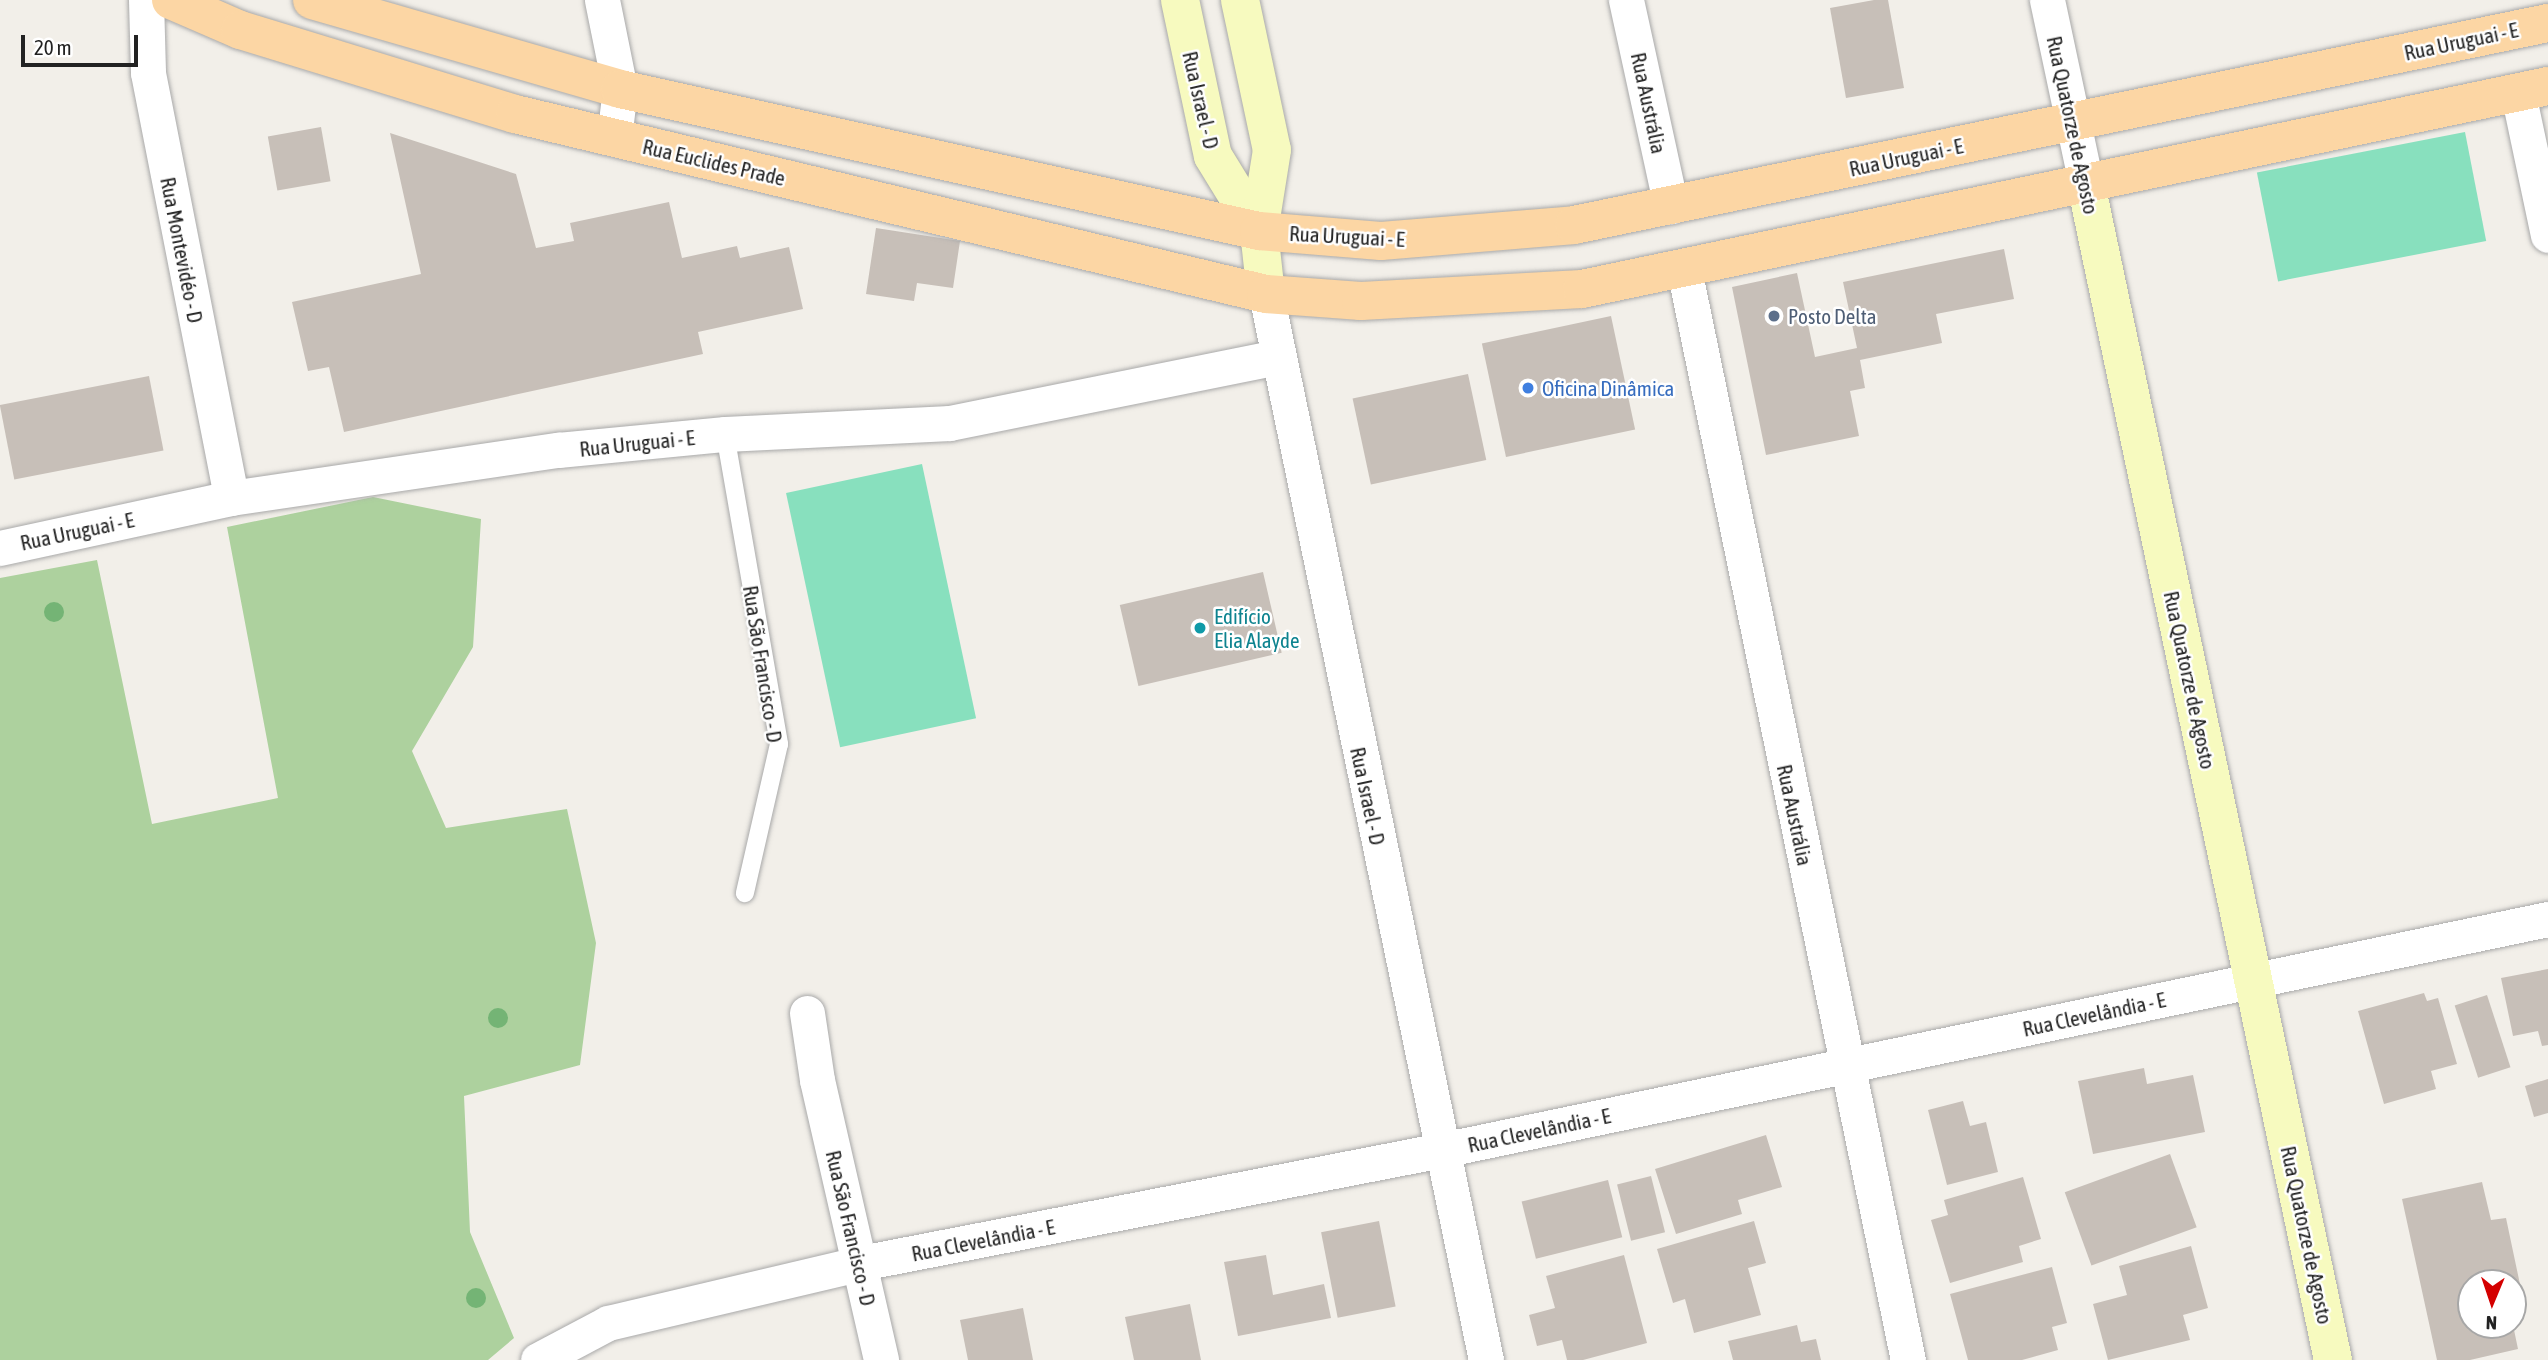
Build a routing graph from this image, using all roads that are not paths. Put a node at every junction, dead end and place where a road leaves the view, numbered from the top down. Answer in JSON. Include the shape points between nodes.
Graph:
{"nodes":[{"id":1,"x":146,"y":0,"type":"edge"},
{"id":2,"x":171,"y":0,"type":"edge"},
{"id":3,"x":312,"y":0,"type":"edge"},
{"id":4,"x":602,"y":0,"type":"edge"},
{"id":5,"x":1180,"y":0,"type":"edge"},
{"id":6,"x":1240,"y":0,"type":"edge"},
{"id":7,"x":1626,"y":0,"type":"edge"},
{"id":8,"x":2047,"y":0,"type":"edge"},
{"id":9,"x":2548,"y":23,"type":"edge"},
{"id":10,"x":620,"y":89,"type":"junction"},
{"id":11,"x":2533,"y":90,"type":"edge"},
{"id":12,"x":2073,"y":122,"type":"junction"},
{"id":13,"x":614,"y":138,"type":"junction"},
{"id":14,"x":2086,"y":184,"type":"junction"},
{"id":15,"x":1671,"y":206,"type":"junction"},
{"id":16,"x":1259,"y":231,"type":"junction"},
{"id":17,"x":2548,"y":235,"type":"edge"},
{"id":18,"x":1684,"y":270,"type":"junction"},
{"id":19,"x":1266,"y":294,"type":"junction"},
{"id":20,"x":1276,"y":357,"type":"junction"},
{"id":21,"x":725,"y":434,"type":"junction"},
{"id":22,"x":231,"y":498,"type":"junction"},
{"id":23,"x":0,"y":548,"type":"edge"},
{"id":24,"x":745,"y":893,"type":"dead end"},
{"id":25,"x":2548,"y":919,"type":"edge"},
{"id":26,"x":2254,"y":981,"type":"junction"},
{"id":27,"x":807,"y":1013,"type":"dead end"},
{"id":28,"x":1846,"y":1066,"type":"junction"},
{"id":29,"x":1442,"y":1150,"type":"junction"},
{"id":30,"x":861,"y":1264,"type":"junction"},
{"id":31,"x":538,"y":1360,"type":"edge"},
{"id":32,"x":881,"y":1360,"type":"edge"},
{"id":33,"x":1486,"y":1360,"type":"edge"},
{"id":34,"x":1908,"y":1360,"type":"edge"},
{"id":35,"x":2333,"y":1360,"type":"edge"}],
"edges":[{"from":1,"to":22,"type":"street","name":"Rua Montevidéo - D","via":[[148,73]]},
{"from":2,"to":13,"type":"main road","name":"Rua Euclides Prade","via":[[240,30],[515,114]]},
{"from":3,"to":10,"type":"main road"},
{"from":4,"to":10,"type":"street"},
{"from":5,"to":16,"type":"street","name":"Rua Israel - D","via":[[1213,156]]},
{"from":6,"to":16,"type":"street","name":"Rua Israel - D","via":[[1272,150]]},
{"from":7,"to":15,"type":"street","name":"Rua Austrália"},
{"from":8,"to":12,"type":"street","name":"Rua Quatorze de Agosto"},
{"from":9,"to":12,"type":"main road","name":"Rua Uruguai - E"},
{"from":10,"to":13,"type":"street"},
{"from":10,"to":16,"type":"main road"},
{"from":11,"to":14,"type":"main road"},
{"from":11,"to":17,"type":"street"},
{"from":12,"to":14,"type":"street","name":"Rua Quatorze de Agosto"},
{"from":12,"to":15,"type":"main road","name":"Rua Uruguai - E"},
{"from":13,"to":19,"type":"main road","name":"Rua Euclides Prade"},
{"from":14,"to":18,"type":"main road"},
{"from":14,"to":26,"type":"street","name":"Rua Quatorze de Agosto"},
{"from":15,"to":16,"type":"main road","name":"Rua Uruguai - E","via":[[1574,225],[1422,239],[1381,241]]},
{"from":16,"to":19,"type":"street","name":"Rua Israel - D"},
{"from":18,"to":19,"type":"main road","via":[[1583,289],[1480,298],[1361,301]]},
{"from":18,"to":28,"type":"street","name":"Rua Austrália"},
{"from":19,"to":20,"type":"street","name":"Rua Israel - D"},
{"from":20,"to":21,"type":"street","name":"Rua Uruguai - E","via":[[950,423]]},
{"from":20,"to":29,"type":"street","name":"Rua Israel - D"},
{"from":21,"to":22,"type":"street","name":"Rua Uruguai - E","via":[[558,450]]},
{"from":21,"to":24,"type":"lane","name":"Rua São Francisco - D","via":[[779,744]]},
{"from":22,"to":23,"type":"street","name":"Rua Uruguai - E"},
{"from":25,"to":26,"type":"street","name":"Rua Clevelândia - E"},
{"from":26,"to":28,"type":"street","name":"Rua Clevelândia - E"},
{"from":26,"to":35,"type":"street","name":"Rua Quatorze de Agosto"},
{"from":27,"to":30,"type":"street","name":"Rua São Francisco - D","via":[[817,1080]]},
{"from":28,"to":29,"type":"street","name":"Rua Clevelândia - E"},
{"from":28,"to":34,"type":"street","name":"Rua Austrália"},
{"from":29,"to":30,"type":"street","name":"Rua Clevelândia - E"},
{"from":29,"to":33,"type":"street","name":"Rua Israel - D"},
{"from":30,"to":31,"type":"street","name":"Rua Clevelândia - E","via":[[608,1323]]},
{"from":30,"to":32,"type":"street","name":"Rua São Francisco - D"}]}
